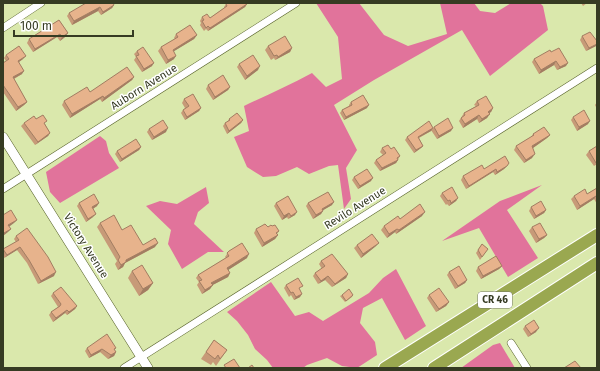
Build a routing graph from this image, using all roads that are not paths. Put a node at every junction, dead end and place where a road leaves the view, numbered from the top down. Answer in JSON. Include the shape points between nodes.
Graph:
{"nodes":[{"id":1,"x":41,"y":3,"type":"edge"},
{"id":2,"x":296,"y":3,"type":"edge"},
{"id":3,"x":3,"y":28,"type":"edge"},
{"id":4,"x":597,"y":68,"type":"edge"},
{"id":5,"x":3,"y":137,"type":"edge"},
{"id":6,"x":27,"y":175,"type":"junction"},
{"id":7,"x":3,"y":189,"type":"edge"},
{"id":8,"x":597,"y":234,"type":"edge"},
{"id":9,"x":597,"y":263,"type":"edge"},
{"id":10,"x":511,"y":343,"type":"dead end"},
{"id":11,"x":141,"y":357,"type":"junction"},
{"id":12,"x":124,"y":368,"type":"edge"},
{"id":13,"x":148,"y":368,"type":"edge"},
{"id":14,"x":385,"y":368,"type":"edge"},
{"id":15,"x":434,"y":368,"type":"edge"},
{"id":16,"x":527,"y":368,"type":"edge"}],
"edges":[{"from":1,"to":3,"type":"street"},
{"from":2,"to":6,"type":"street","name":"Auborn Avenue"},
{"from":4,"to":11,"type":"street","name":"Revilo Avenue"},
{"from":5,"to":6,"type":"street","name":"Victory Avenue"},
{"from":6,"to":7,"type":"street","name":"Auborn Avenue"},
{"from":6,"to":11,"type":"street","name":"Victory Avenue"},
{"from":8,"to":14,"type":"highway","number":"CR 46"},
{"from":9,"to":15,"type":"highway","number":"CR 46"},
{"from":10,"to":16,"type":"street"},
{"from":11,"to":12,"type":"street","name":"Revilo Avenue"},
{"from":11,"to":13,"type":"street","name":"Victory Avenue"}]}
